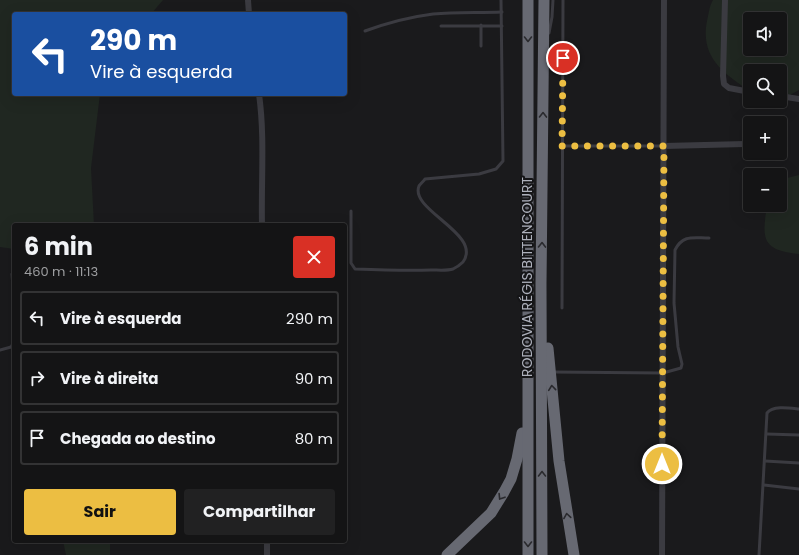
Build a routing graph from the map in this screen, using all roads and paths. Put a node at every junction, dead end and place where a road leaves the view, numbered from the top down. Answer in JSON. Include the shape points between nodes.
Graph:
{"nodes":[{"id":1,"x":248,"y":0,"type":"edge"},
{"id":2,"x":502,"y":0,"type":"edge"},
{"id":3,"x":528,"y":0,"type":"edge"},
{"id":4,"x":544,"y":0,"type":"edge"},
{"id":5,"x":553,"y":0,"type":"edge"},
{"id":6,"x":563,"y":0,"type":"edge"},
{"id":7,"x":664,"y":0,"type":"edge"},
{"id":8,"x":724,"y":0,"type":"edge"},
{"id":9,"x":250,"y":12,"type":"edge"},
{"id":10,"x":502,"y":12,"type":"junction"},
{"id":11,"x":441,"y":26,"type":"dead end"},
{"id":12,"x":481,"y":26,"type":"junction"},
{"id":13,"x":502,"y":26,"type":"junction"},
{"id":14,"x":364,"y":31,"type":"dead end"},
{"id":15,"x":481,"y":46,"type":"dead end"},
{"id":16,"x":544,"y":54,"type":"junction"},
{"id":17,"x":743,"y":91,"type":"edge"},
{"id":18,"x":259,"y":96,"type":"edge"},
{"id":19,"x":787,"y":97,"type":"edge"},
{"id":20,"x":799,"y":99,"type":"edge"},
{"id":21,"x":743,"y":144,"type":"edge"},
{"id":22,"x":562,"y":146,"type":"junction"},
{"id":23,"x":664,"y":146,"type":"junction"},
{"id":24,"x":351,"y":211,"type":"dead end"},
{"id":25,"x":262,"y":223,"type":"edge"},
{"id":26,"x":709,"y":238,"type":"dead end"},
{"id":27,"x":541,"y":284,"type":"junction"},
{"id":28,"x":562,"y":308,"type":"dead end"},
{"id":29,"x":12,"y":345,"type":"edge"},
{"id":30,"x":0,"y":350,"type":"edge"},
{"id":31,"x":528,"y":351,"type":"junction"},
{"id":32,"x":550,"y":372,"type":"junction"},
{"id":33,"x":663,"y":373,"type":"junction"},
{"id":34,"x":799,"y":409,"type":"edge"},
{"id":35,"x":766,"y":434,"type":"junction"},
{"id":36,"x":799,"y":436,"type":"edge"},
{"id":37,"x":765,"y":461,"type":"junction"},
{"id":38,"x":799,"y":463,"type":"edge"},
{"id":39,"x":764,"y":485,"type":"junction"},
{"id":40,"x":799,"y":489,"type":"edge"},
{"id":41,"x":267,"y":543,"type":"edge"},
{"id":42,"x":268,"y":555,"type":"edge"},
{"id":43,"x":447,"y":555,"type":"edge"},
{"id":44,"x":528,"y":555,"type":"edge"},
{"id":45,"x":542,"y":555,"type":"edge"},
{"id":46,"x":574,"y":555,"type":"edge"},
{"id":47,"x":662,"y":555,"type":"edge"},
{"id":48,"x":759,"y":555,"type":"edge"}],
"edges":[{"from":1,"to":9,"type":"street"},
{"from":2,"to":10,"type":"lane"},
{"from":3,"to":31,"type":"highway","name":"RODOVIA RÉGIS BITTENCOURT","one_way":true},
{"from":4,"to":16,"type":"highway","name":"RODOVIA RÉGIS BITTENCOURT"},
{"from":5,"to":16,"type":"lane"},
{"from":6,"to":22,"type":"lane"},
{"from":7,"to":23,"type":"street"},
{"from":8,"to":17,"type":"street","via":[[724,84],[729,88]]},
{"from":10,"to":13,"type":"lane"},
{"from":10,"to":14,"type":"lane","via":[[420,16]]},
{"from":11,"to":12,"type":"lane"},
{"from":12,"to":13,"type":"lane"},
{"from":12,"to":15,"type":"lane"},
{"from":13,"to":24,"type":"lane","via":[[503,161],[496,169],[479,174],[425,179],[419,186],[418,193],[424,204],[464,243],[466,251],[463,261],[454,269],[355,269],[351,262]]},
{"from":27,"to":16,"type":"highway","name":"RODOVIA RÉGIS BITTENCOURT","one_way":true},
{"from":18,"to":25,"type":"street","via":[[262,118]]},
{"from":19,"to":20,"type":"street"},
{"from":21,"to":23,"type":"street"},
{"from":22,"to":23,"type":"lane"},
{"from":22,"to":28,"type":"lane"},
{"from":23,"to":33,"type":"street"},
{"from":26,"to":33,"type":"lane","via":[[686,238],[679,242],[675,250],[674,303],[682,364],[681,368]]},
{"from":27,"to":32,"type":"highway"},
{"from":45,"to":27,"type":"highway","name":"RODOVIA RÉGIS BITTENCOURT","one_way":true},
{"from":29,"to":30,"type":"lane"},
{"from":31,"to":43,"type":"highway","one_way":true,"via":[[521,440],[511,479],[491,513]]},
{"from":31,"to":44,"type":"highway","name":"RODOVIA RÉGIS BITTENCOURT","one_way":true},
{"from":32,"to":33,"type":"lane"},
{"from":46,"to":32,"type":"highway","one_way":true,"via":[[559,461]]},
{"from":33,"to":47,"type":"street"},
{"from":34,"to":35,"type":"lane","via":[[770,410],[767,413]]},
{"from":35,"to":36,"type":"lane"},
{"from":35,"to":37,"type":"lane"},
{"from":37,"to":38,"type":"lane"},
{"from":37,"to":39,"type":"lane"},
{"from":39,"to":40,"type":"lane"},
{"from":39,"to":48,"type":"lane"},
{"from":41,"to":42,"type":"street"}]}
